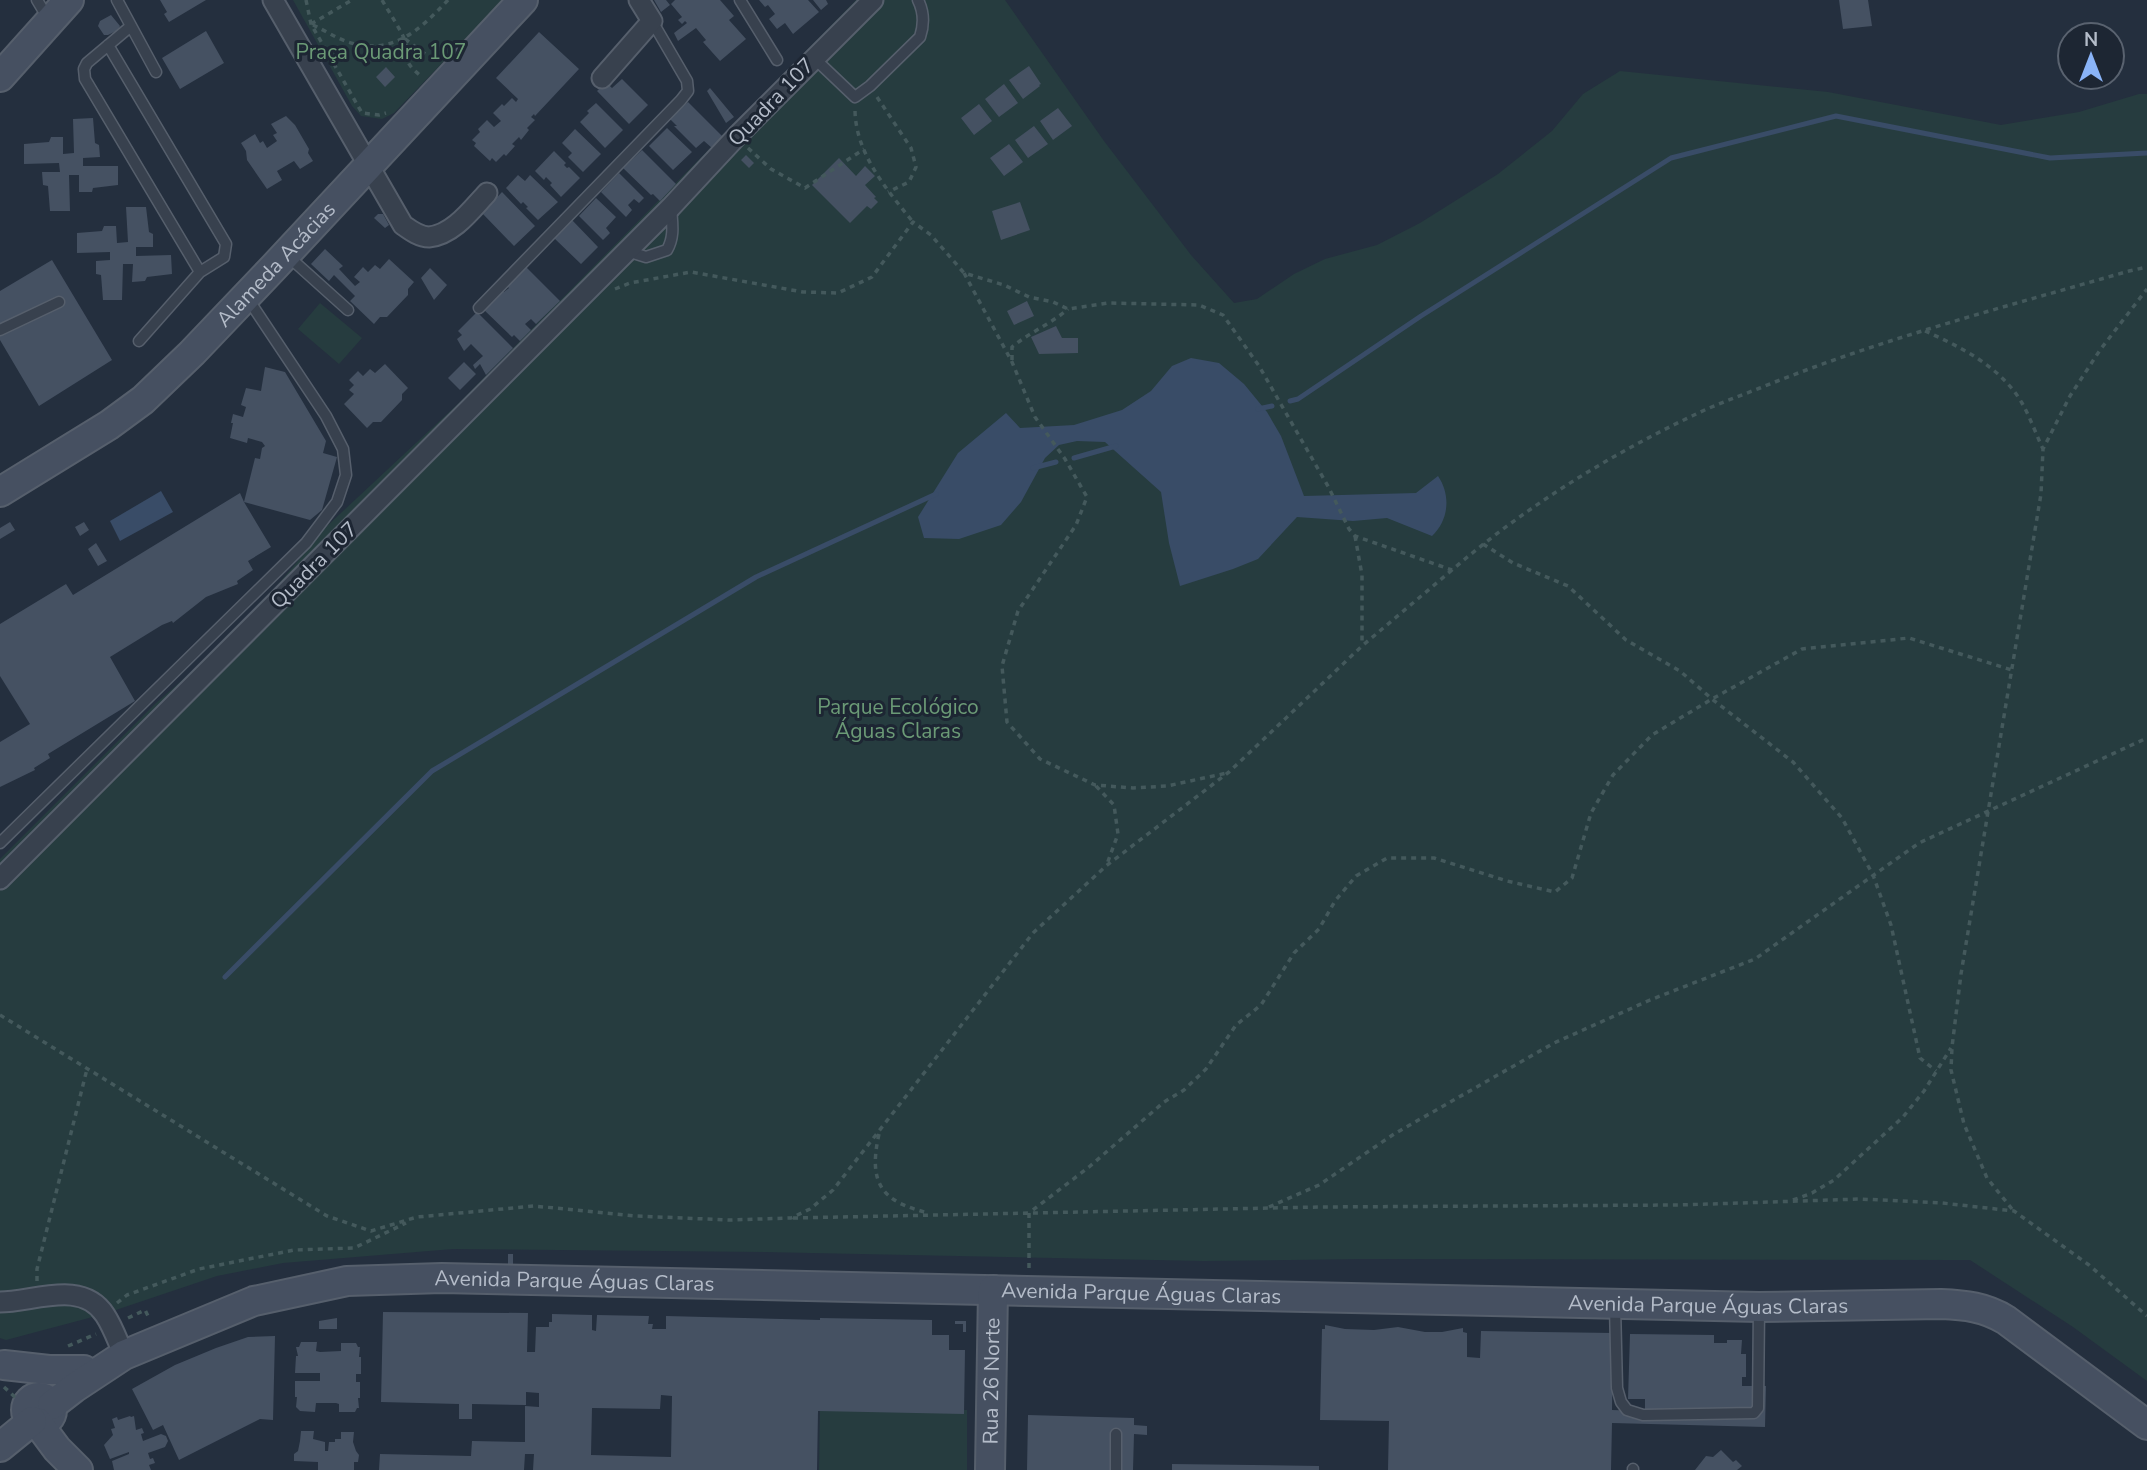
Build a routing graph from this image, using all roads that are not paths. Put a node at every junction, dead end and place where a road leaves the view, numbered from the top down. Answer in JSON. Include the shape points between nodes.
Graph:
{"nodes":[{"id":1,"x":69,"y":0,"type":"edge"},
{"id":2,"x":117,"y":0,"type":"edge"},
{"id":3,"x":273,"y":0,"type":"edge"},
{"id":4,"x":523,"y":0,"type":"edge"},
{"id":5,"x":639,"y":0,"type":"edge"},
{"id":6,"x":740,"y":0,"type":"edge"},
{"id":7,"x":873,"y":0,"type":"edge"},
{"id":8,"x":918,"y":0,"type":"edge"},
{"id":9,"x":43,"y":10,"type":"edge"},
{"id":10,"x":652,"y":21,"type":"junction"},
{"id":11,"x":131,"y":26,"type":"junction"},
{"id":12,"x":108,"y":45,"type":"junction"},
{"id":13,"x":814,"y":58,"type":"junction"},
{"id":14,"x":777,"y":60,"type":"dead end"},
{"id":15,"x":156,"y":72,"type":"dead end"},
{"id":16,"x":0,"y":77,"type":"edge"},
{"id":17,"x":602,"y":78,"type":"dead end"},
{"id":18,"x":368,"y":166,"type":"junction"},
{"id":19,"x":487,"y":193,"type":"dead end"},
{"id":20,"x":671,"y":207,"type":"junction"},
{"id":21,"x":627,"y":251,"type":"junction"},
{"id":22,"x":286,"y":254,"type":"junction"},
{"id":23,"x":200,"y":272,"type":"junction"},
{"id":24,"x":246,"y":296,"type":"junction"},
{"id":25,"x":59,"y":302,"type":"dead end"},
{"id":26,"x":479,"y":308,"type":"dead end"},
{"id":27,"x":348,"y":310,"type":"dead end"},
{"id":28,"x":0,"y":330,"type":"edge"},
{"id":29,"x":139,"y":341,"type":"dead end"},
{"id":30,"x":0,"y":492,"type":"edge"},
{"id":31,"x":0,"y":843,"type":"edge"},
{"id":32,"x":0,"y":879,"type":"edge"},
{"id":33,"x":993,"y":1290,"type":"junction"},
{"id":34,"x":0,"y":1302,"type":"edge"},
{"id":35,"x":1615,"y":1304,"type":"junction"},
{"id":36,"x":1759,"y":1307,"type":"junction"},
{"id":37,"x":118,"y":1359,"type":"junction"},
{"id":38,"x":84,"y":1370,"type":"junction"},
{"id":39,"x":1,"y":1371,"type":"edge"},
{"id":40,"x":35,"y":1410,"type":"junction"},
{"id":41,"x":2147,"y":1425,"type":"edge"},
{"id":42,"x":1116,"y":1434,"type":"dead end"},
{"id":43,"x":0,"y":1439,"type":"edge"},
{"id":44,"x":0,"y":1447,"type":"edge"},
{"id":45,"x":71,"y":1463,"type":"edge"},
{"id":46,"x":990,"y":1470,"type":"edge"},
{"id":47,"x":1116,"y":1470,"type":"edge"}],
"edges":[{"from":1,"to":9,"type":"street"},
{"from":2,"to":11,"type":"lane"},
{"from":3,"to":18,"type":"street"},
{"from":4,"to":18,"type":"street","name":"Alameda Acácias"},
{"from":5,"to":10,"type":"street"},
{"from":6,"to":14,"type":"lane"},
{"from":7,"to":13,"type":"street","name":"Quadra 107"},
{"from":8,"to":13,"type":"lane","via":[[920,37],[855,97]]},
{"from":9,"to":16,"type":"street"},
{"from":10,"to":17,"type":"street"},
{"from":10,"to":26,"type":"lane","via":[[688,90]]},
{"from":11,"to":12,"type":"lane"},
{"from":11,"to":15,"type":"lane"},
{"from":12,"to":23,"type":"lane","via":[[87,63],[85,79]]},
{"from":12,"to":23,"type":"lane","via":[[226,244],[224,257]]},
{"from":13,"to":20,"type":"street","name":"Quadra 107"},
{"from":18,"to":19,"type":"street","via":[[403,225],[428,237],[457,224]]},
{"from":18,"to":22,"type":"street","name":"Alameda Acácias"},
{"from":20,"to":21,"type":"street","name":"Quadra 107"},
{"from":20,"to":21,"type":"lane","via":[[672,242],[667,250],[646,257]]},
{"from":21,"to":32,"type":"street","name":"Quadra 107"},
{"from":22,"to":24,"type":"street","name":"Alameda Acácias"},
{"from":22,"to":27,"type":"lane"},
{"from":23,"to":29,"type":"lane"},
{"from":24,"to":30,"type":"street","name":"Alameda Acácias","via":[[144,400]]},
{"from":24,"to":31,"type":"lane","via":[[326,416],[342,449],[346,475],[337,502],[306,543]]},
{"from":25,"to":28,"type":"lane"},
{"from":33,"to":35,"type":"street","name":"Avenida Parque Águas Claras"},
{"from":33,"to":37,"type":"street","name":"Avenida Parque Águas Claras","via":[[442,1278],[347,1281],[254,1301]]},
{"from":33,"to":46,"type":"street","name":"Rua 26 Norte"},
{"from":34,"to":37,"type":"street","via":[[57,1294],[95,1305],[107,1320]]},
{"from":35,"to":36,"type":"street","name":"Avenida Parque Águas Claras"},
{"from":35,"to":36,"type":"lane","via":[[1618,1396],[1627,1410],[1643,1415],[1754,1413],[1758,1408]]},
{"from":36,"to":41,"type":"street","name":"Avenida Parque Águas Claras","via":[[1941,1304],[1993,1312]]},
{"from":37,"to":38,"type":"street","name":"Avenida Parque Águas Claras"},
{"from":37,"to":40,"type":"street","name":"Avenida Parque Águas Claras"},
{"from":38,"to":39,"type":"street"},
{"from":38,"to":40,"type":"street","name":"Avenida Parque Águas Claras"},
{"from":39,"to":40,"type":"street"},
{"from":40,"to":43,"type":"street","name":"Avenida Parque Águas Claras"},
{"from":40,"to":44,"type":"street","name":"Avenida Parque Águas Claras"},
{"from":40,"to":45,"type":"street","via":[[57,1449]]},
{"from":42,"to":47,"type":"lane"}]}
